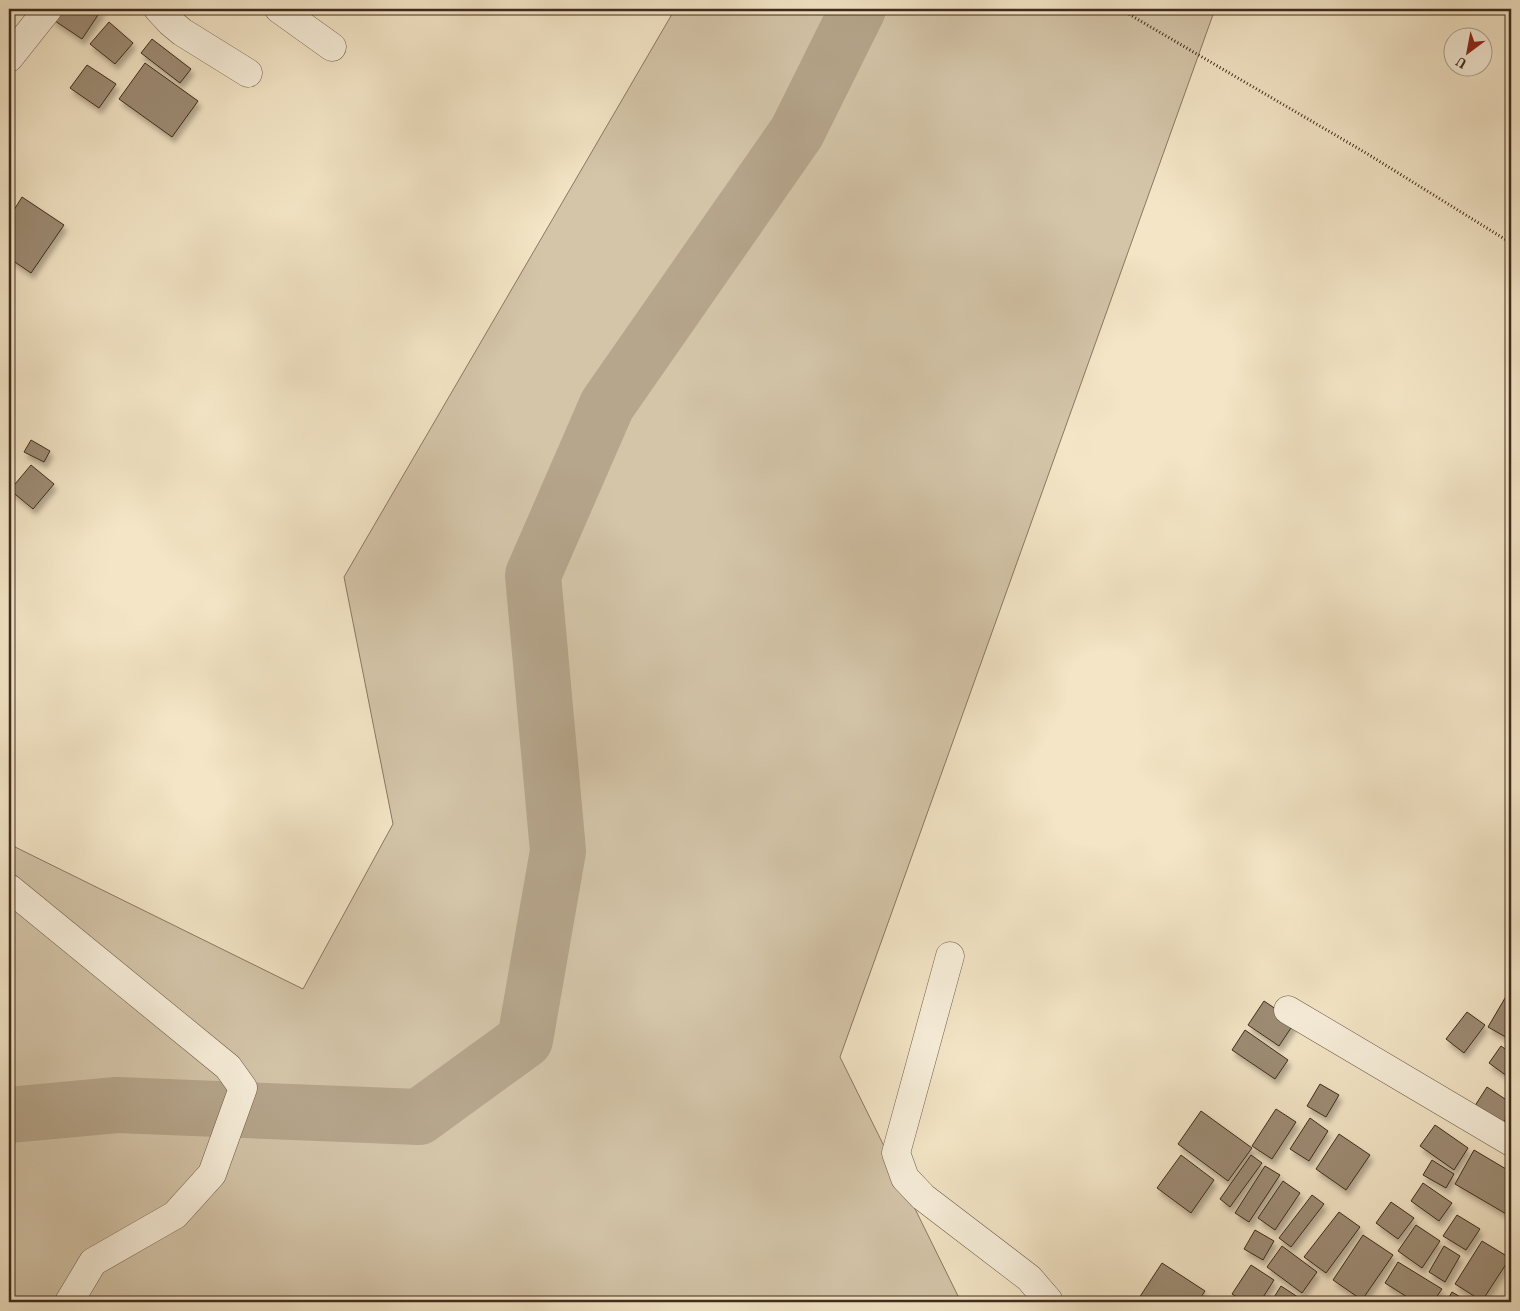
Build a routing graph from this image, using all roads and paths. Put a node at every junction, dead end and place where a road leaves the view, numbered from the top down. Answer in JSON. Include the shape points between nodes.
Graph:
{"nodes":[{"id":1,"x":48,"y":9,"type":"edge"},
{"id":2,"x":158,"y":9,"type":"edge"},
{"id":3,"x":279,"y":9,"type":"edge"},
{"id":4,"x":1120,"y":9,"type":"edge"},
{"id":5,"x":332,"y":47,"type":"dead end"},
{"id":6,"x":9,"y":58,"type":"edge"},
{"id":7,"x":248,"y":73,"type":"dead end"},
{"id":8,"x":1511,"y":244,"type":"edge"},
{"id":9,"x":9,"y":888,"type":"edge"},
{"id":10,"x":950,"y":956,"type":"dead end"},
{"id":11,"x":1288,"y":1010,"type":"dead end"},
{"id":12,"x":1511,"y":1142,"type":"edge"},
{"id":13,"x":69,"y":1302,"type":"edge"},
{"id":14,"x":1047,"y":1302,"type":"edge"}],
"edges":[{"from":1,"to":6,"type":"street"},
{"from":2,"to":7,"type":"street","via":[[182,32]]},
{"from":3,"to":5,"type":"street"},
{"from":4,"to":8,"type":"path"},
{"from":9,"to":13,"type":"street","via":[[228,1067],[243,1088],[212,1174],[175,1215],[93,1262]]},
{"from":10,"to":14,"type":"street","via":[[896,1153],[905,1178],[923,1197],[1029,1278]]},
{"from":11,"to":12,"type":"street"}]}
